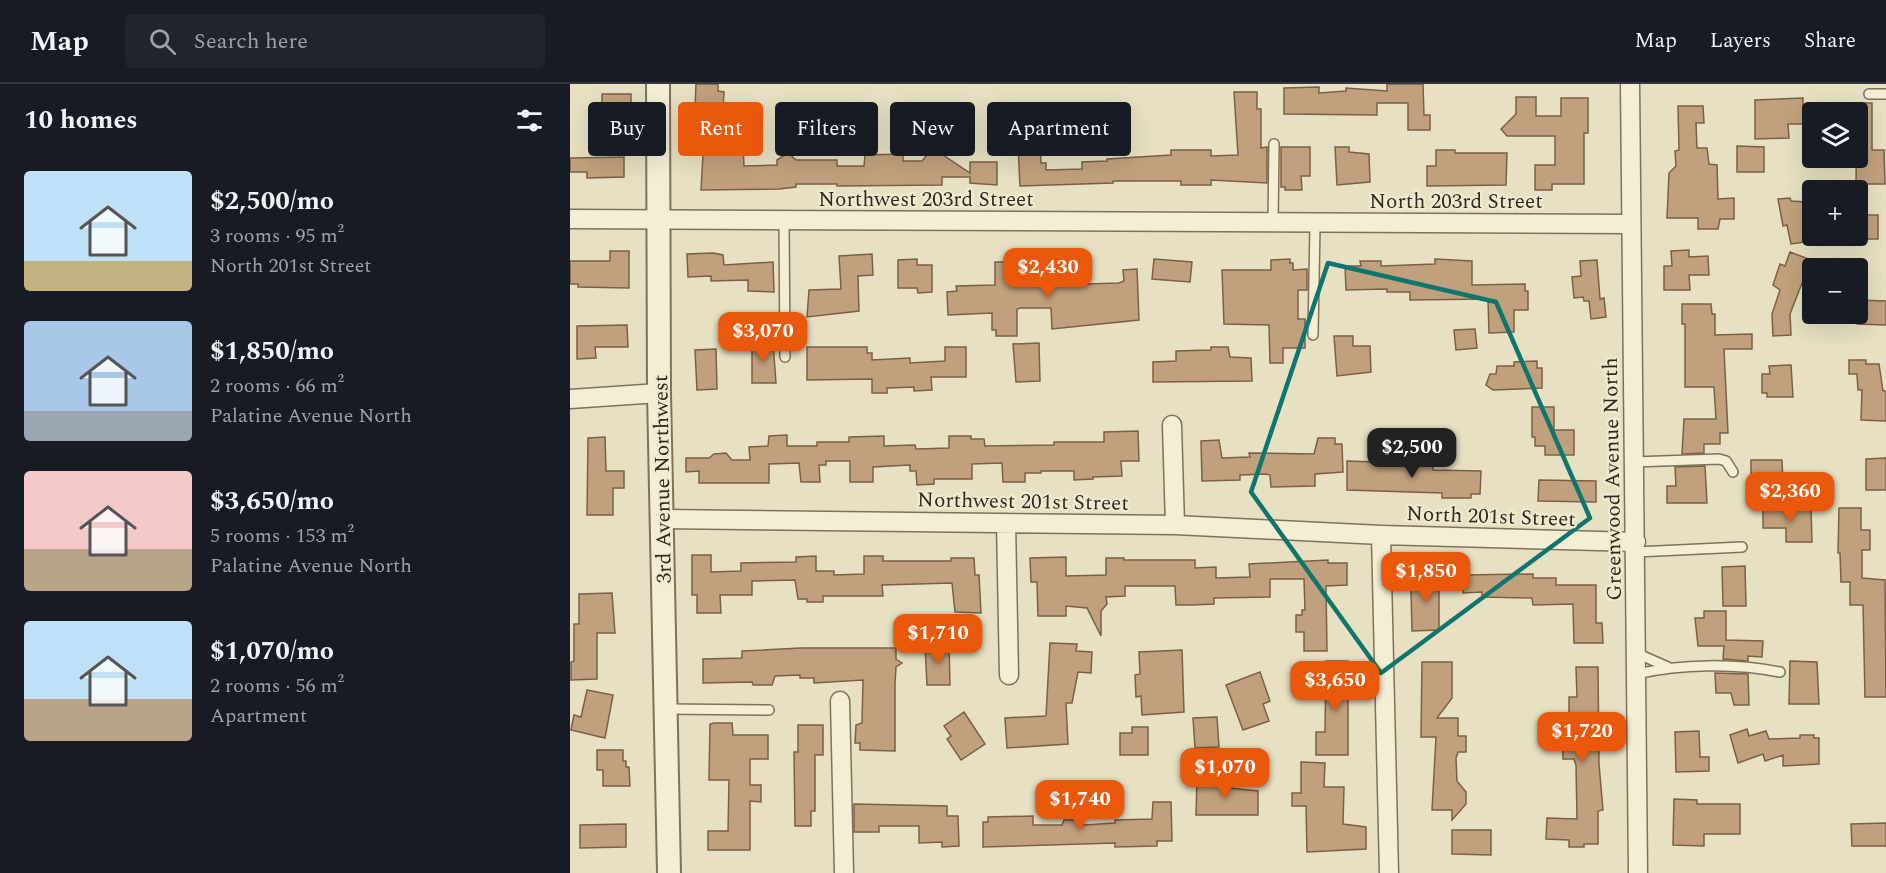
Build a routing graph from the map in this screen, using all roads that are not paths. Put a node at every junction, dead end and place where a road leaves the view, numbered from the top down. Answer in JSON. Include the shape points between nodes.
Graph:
{"nodes":[{"id":1,"x":658,"y":84,"type":"edge"},
{"id":2,"x":1630,"y":84,"type":"edge"},
{"id":3,"x":1869,"y":94,"type":"dead end"},
{"id":4,"x":1886,"y":94,"type":"edge"},
{"id":5,"x":1274,"y":144,"type":"dead end"},
{"id":6,"x":570,"y":219,"type":"edge"},
{"id":7,"x":658,"y":219,"type":"junction"},
{"id":8,"x":784,"y":220,"type":"junction"},
{"id":9,"x":1277,"y":224,"type":"junction"},
{"id":10,"x":1315,"y":224,"type":"junction"},
{"id":11,"x":1631,"y":224,"type":"junction"},
{"id":12,"x":1313,"y":335,"type":"dead end"},
{"id":13,"x":785,"y":357,"type":"dead end"},
{"id":14,"x":659,"y":393,"type":"junction"},
{"id":15,"x":570,"y":399,"type":"edge"},
{"id":16,"x":1172,"y":425,"type":"dead end"},
{"id":17,"x":1634,"y":462,"type":"junction"},
{"id":18,"x":1733,"y":472,"type":"dead end"},
{"id":19,"x":663,"y":519,"type":"junction"},
{"id":20,"x":1006,"y":523,"type":"junction"},
{"id":21,"x":1175,"y":525,"type":"junction"},
{"id":22,"x":1381,"y":535,"type":"junction"},
{"id":23,"x":1636,"y":547,"type":"junction"},
{"id":24,"x":1742,"y":548,"type":"dead end"},
{"id":25,"x":1636,"y":653,"type":"junction"},
{"id":26,"x":1668,"y":667,"type":"junction"},
{"id":27,"x":1780,"y":672,"type":"dead end"},
{"id":28,"x":1636,"y":674,"type":"junction"},
{"id":29,"x":1009,"y":675,"type":"dead end"},
{"id":30,"x":840,"y":701,"type":"dead end"},
{"id":31,"x":666,"y":709,"type":"junction"},
{"id":32,"x":769,"y":710,"type":"dead end"},
{"id":33,"x":669,"y":873,"type":"edge"},
{"id":34,"x":844,"y":873,"type":"edge"},
{"id":35,"x":1389,"y":873,"type":"edge"},
{"id":36,"x":1638,"y":873,"type":"edge"}],
"edges":[{"from":1,"to":7,"type":"street","name":"3rd Avenue Northwest"},
{"from":2,"to":11,"type":"street","name":"Greenwood Avenue North"},
{"from":3,"to":4,"type":"lane"},
{"from":5,"to":9,"type":"lane"},
{"from":6,"to":7,"type":"street","name":"Northwest 203rd Street"},
{"from":7,"to":8,"type":"street","name":"Northwest 203rd Street"},
{"from":7,"to":14,"type":"street","name":"3rd Avenue Northwest"},
{"from":8,"to":9,"type":"street","name":"Northwest 203rd Street"},
{"from":8,"to":13,"type":"lane"},
{"from":9,"to":10,"type":"street","name":"North 203rd Street"},
{"from":10,"to":11,"type":"street","name":"North 203rd Street"},
{"from":10,"to":12,"type":"lane"},
{"from":11,"to":17,"type":"street","name":"Greenwood Avenue North"},
{"from":14,"to":15,"type":"street"},
{"from":14,"to":19,"type":"street","name":"3rd Avenue Northwest"},
{"from":16,"to":21,"type":"street"},
{"from":17,"to":18,"type":"lane","via":[[1719,459],[1726,461]]},
{"from":17,"to":23,"type":"street","name":"Greenwood Avenue North"},
{"from":19,"to":20,"type":"street","name":"Northwest 201st Street"},
{"from":19,"to":31,"type":"street","name":"3rd Avenue Northwest"},
{"from":20,"to":21,"type":"street","name":"Northwest 201st Street"},
{"from":20,"to":29,"type":"street"},
{"from":21,"to":22,"type":"street","name":"Northwest 201st Street"},
{"from":22,"to":23,"type":"street","name":"North 201st Street"},
{"from":22,"to":35,"type":"street"},
{"from":23,"to":24,"type":"lane"},
{"from":23,"to":25,"type":"street","name":"Greenwood Avenue North"},
{"from":25,"to":26,"type":"lane"},
{"from":25,"to":28,"type":"street","name":"Greenwood Avenue North"},
{"from":26,"to":27,"type":"lane","via":[[1747,666]]},
{"from":26,"to":28,"type":"lane"},
{"from":28,"to":36,"type":"street","name":"Greenwood Avenue North"},
{"from":30,"to":34,"type":"street"},
{"from":31,"to":32,"type":"lane"},
{"from":31,"to":33,"type":"street","name":"3rd Avenue Northwest"}]}
